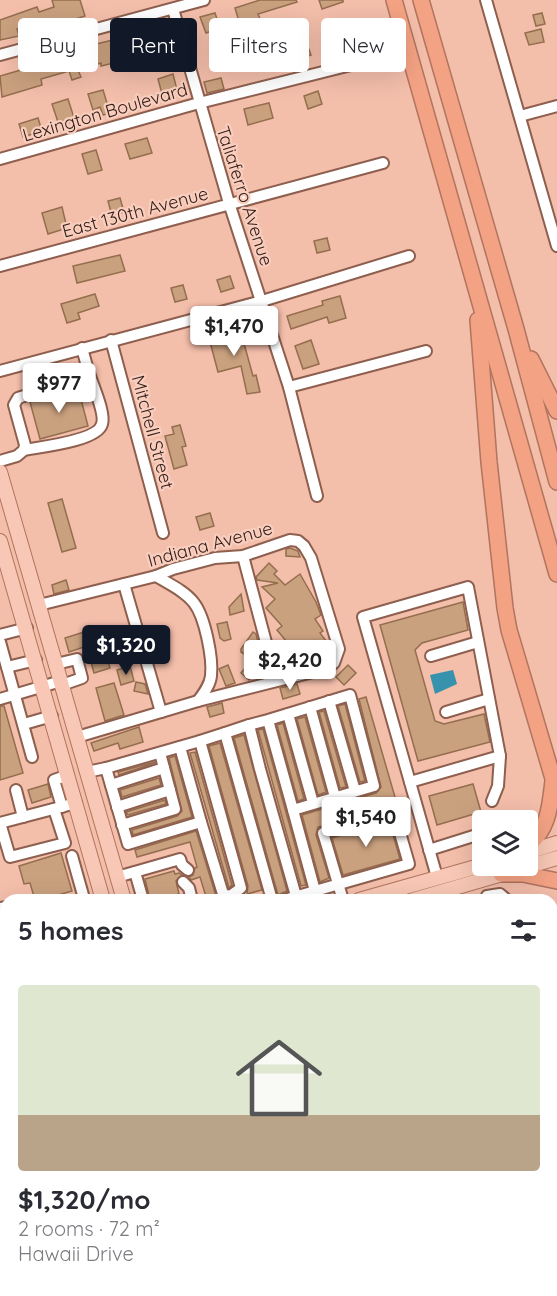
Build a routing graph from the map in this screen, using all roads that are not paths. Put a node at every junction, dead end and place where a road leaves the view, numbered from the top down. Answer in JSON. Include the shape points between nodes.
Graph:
{"nodes":[{"id":1,"x":204,"y":0,"type":"edge"},
{"id":2,"x":393,"y":0,"type":"edge"},
{"id":3,"x":421,"y":0,"type":"edge"},
{"id":4,"x":486,"y":0,"type":"edge"},
{"id":5,"x":173,"y":9,"type":"junction"},
{"id":6,"x":0,"y":55,"type":"edge"},
{"id":7,"x":323,"y":72,"type":"edge"},
{"id":8,"x":199,"y":103,"type":"junction"},
{"id":9,"x":557,"y":106,"type":"edge"},
{"id":10,"x":520,"y":117,"type":"junction"},
{"id":11,"x":0,"y":159,"type":"edge"},
{"id":12,"x":383,"y":164,"type":"dead end"},
{"id":13,"x":229,"y":203,"type":"junction"},
{"id":14,"x":553,"y":214,"type":"edge"},
{"id":15,"x":557,"y":246,"type":"edge"},
{"id":16,"x":409,"y":256,"type":"dead end"},
{"id":17,"x":0,"y":266,"type":"edge"},
{"id":18,"x":475,"y":284,"type":"junction"},
{"id":19,"x":262,"y":301,"type":"junction"},
{"id":20,"x":516,"y":329,"type":"junction"},
{"id":21,"x":111,"y":340,"type":"junction"},
{"id":22,"x":82,"y":348,"type":"junction"},
{"id":23,"x":426,"y":351,"type":"dead end"},
{"id":24,"x":88,"y":370,"type":"junction"},
{"id":25,"x":0,"y":371,"type":"edge"},
{"id":26,"x":289,"y":387,"type":"junction"},
{"id":27,"x":557,"y":411,"type":"edge"},
{"id":28,"x":24,"y":450,"type":"junction"},
{"id":29,"x":0,"y":461,"type":"edge"},
{"id":30,"x":0,"y":472,"type":"edge"},
{"id":31,"x":557,"y":482,"type":"edge"},
{"id":32,"x":317,"y":496,"type":"dead end"},
{"id":33,"x":163,"y":533,"type":"dead end"},
{"id":34,"x":17,"y":534,"type":"junction"},
{"id":35,"x":0,"y":539,"type":"edge"},
{"id":36,"x":243,"y":556,"type":"junction"},
{"id":37,"x":557,"y":574,"type":"edge"},
{"id":38,"x":156,"y":576,"type":"junction"},
{"id":39,"x":124,"y":584,"type":"junction"},
{"id":40,"x":39,"y":605,"type":"junction"},
{"id":41,"x":27,"y":628,"type":"junction"},
{"id":42,"x":0,"y":635,"type":"edge"},
{"id":43,"x":0,"y":642,"type":"edge"},
{"id":44,"x":478,"y":642,"type":"junction"},
{"id":45,"x":431,"y":656,"type":"dead end"},
{"id":46,"x":36,"y":660,"type":"junction"},
{"id":47,"x":56,"y":664,"type":"junction"},
{"id":48,"x":8,"y":667,"type":"junction"},
{"id":49,"x":276,"y":680,"type":"junction"},
{"id":50,"x":61,"y":683,"type":"junction"},
{"id":51,"x":43,"y":686,"type":"junction"},
{"id":52,"x":15,"y":694,"type":"junction"},
{"id":53,"x":0,"y":699,"type":"edge"},
{"id":54,"x":489,"y":699,"type":"junction"},
{"id":55,"x":198,"y":701,"type":"junction"},
{"id":56,"x":329,"y":701,"type":"junction"},
{"id":57,"x":310,"y":707,"type":"junction"},
{"id":58,"x":161,"y":712,"type":"junction"},
{"id":59,"x":446,"y":712,"type":"dead end"},
{"id":60,"x":288,"y":714,"type":"junction"},
{"id":61,"x":52,"y":716,"type":"junction"},
{"id":62,"x":268,"y":720,"type":"junction"},
{"id":63,"x":24,"y":724,"type":"junction"},
{"id":64,"x":249,"y":725,"type":"junction"},
{"id":65,"x":225,"y":733,"type":"junction"},
{"id":66,"x":77,"y":736,"type":"junction"},
{"id":67,"x":200,"y":741,"type":"junction"},
{"id":68,"x":180,"y":747,"type":"junction"},
{"id":69,"x":160,"y":753,"type":"junction"},
{"id":70,"x":500,"y":756,"type":"junction"},
{"id":71,"x":32,"y":757,"type":"dead end"},
{"id":72,"x":104,"y":768,"type":"junction"},
{"id":73,"x":164,"y":768,"type":"junction"},
{"id":74,"x":87,"y":772,"type":"junction"},
{"id":75,"x":68,"y":775,"type":"junction"},
{"id":76,"x":410,"y":782,"type":"junction"},
{"id":77,"x":111,"y":785,"type":"junction"},
{"id":78,"x":555,"y":786,"type":"edge"},
{"id":79,"x":16,"y":790,"type":"dead end"},
{"id":80,"x":170,"y":790,"type":"junction"},
{"id":81,"x":355,"y":791,"type":"junction"},
{"id":82,"x":335,"y":797,"type":"junction"},
{"id":83,"x":492,"y":801,"type":"dead end"},
{"id":84,"x":76,"y":803,"type":"junction"},
{"id":85,"x":314,"y":803,"type":"junction"},
{"id":86,"x":117,"y":807,"type":"junction"},
{"id":87,"x":58,"y":808,"type":"junction"},
{"id":88,"x":293,"y":810,"type":"junction"},
{"id":89,"x":23,"y":817,"type":"junction"},
{"id":90,"x":201,"y":822,"type":"junction"},
{"id":91,"x":0,"y":823,"type":"edge"},
{"id":92,"x":122,"y":825,"type":"junction"},
{"id":93,"x":472,"y":836,"type":"edge"},
{"id":94,"x":538,"y":836,"type":"edge"},
{"id":95,"x":64,"y":843,"type":"junction"},
{"id":96,"x":557,"y":843,"type":"edge"},
{"id":97,"x":538,"y":849,"type":"edge"},
{"id":98,"x":429,"y":850,"type":"junction"},
{"id":99,"x":90,"y":854,"type":"junction"},
{"id":100,"x":72,"y":856,"type":"junction"},
{"id":101,"x":557,"y":858,"type":"edge"},
{"id":102,"x":538,"y":863,"type":"edge"},
{"id":103,"x":409,"y":864,"type":"junction"},
{"id":104,"x":472,"y":868,"type":"edge"},
{"id":105,"x":135,"y":872,"type":"junction"},
{"id":106,"x":96,"y":874,"type":"junction"},
{"id":107,"x":495,"y":876,"type":"edge"},
{"id":108,"x":533,"y":876,"type":"edge"},
{"id":109,"x":117,"y":877,"type":"junction"},
{"id":110,"x":437,"y":878,"type":"junction"},
{"id":111,"x":78,"y":879,"type":"junction"},
{"id":112,"x":557,"y":881,"type":"edge"},
{"id":113,"x":338,"y":884,"type":"junction"},
{"id":114,"x":414,"y":884,"type":"junction"},
{"id":115,"x":315,"y":891,"type":"junction"},
{"id":116,"x":82,"y":894,"type":"edge"},
{"id":117,"x":102,"y":894,"type":"edge"},
{"id":118,"x":122,"y":894,"type":"edge"},
{"id":119,"x":141,"y":894,"type":"edge"},
{"id":120,"x":190,"y":894,"type":"edge"},
{"id":121,"x":223,"y":894,"type":"edge"},
{"id":122,"x":233,"y":894,"type":"edge"},
{"id":123,"x":270,"y":894,"type":"edge"},
{"id":124,"x":296,"y":894,"type":"edge"},
{"id":125,"x":304,"y":894,"type":"edge"},
{"id":126,"x":341,"y":894,"type":"edge"},
{"id":127,"x":380,"y":894,"type":"edge"},
{"id":128,"x":442,"y":894,"type":"edge"}],
"edges":[{"from":1,"to":5,"type":"street"},
{"from":2,"to":18,"type":"highway"},
{"from":3,"to":20,"type":"highway"},
{"from":4,"to":10,"type":"street"},
{"from":5,"to":6,"type":"street"},
{"from":5,"to":8,"type":"street","name":"Taliaferro Avenue"},
{"from":7,"to":8,"type":"street","name":"Lexington Boulevard"},
{"from":8,"to":11,"type":"street","name":"Lexington Boulevard"},
{"from":8,"to":13,"type":"street","name":"Taliaferro Avenue"},
{"from":9,"to":10,"type":"street"},
{"from":10,"to":14,"type":"street"},
{"from":12,"to":13,"type":"street","name":"East 130th Avenue"},
{"from":13,"to":17,"type":"street","name":"East 130th Avenue"},
{"from":13,"to":19,"type":"street","name":"Taliaferro Avenue"},
{"from":14,"to":15,"type":"street"},
{"from":16,"to":19,"type":"street"},
{"from":18,"to":37,"type":"highway"},
{"from":18,"to":78,"type":"highway","via":[[505,608]]},
{"from":19,"to":21,"type":"street"},
{"from":19,"to":26,"type":"street","name":"Taliaferro Avenue"},
{"from":20,"to":27,"type":"highway"},
{"from":20,"to":31,"type":"highway"},
{"from":21,"to":22,"type":"street"},
{"from":21,"to":33,"type":"street","name":"Mitchell Street"},
{"from":22,"to":24,"type":"street"},
{"from":22,"to":25,"type":"street"},
{"from":23,"to":26,"type":"street"},
{"from":24,"to":28,"type":"street","via":[[74,382],[18,399],[14,405]]},
{"from":24,"to":28,"type":"street","via":[[103,418],[101,427],[86,437]]},
{"from":26,"to":32,"type":"street","name":"Taliaferro Avenue"},
{"from":28,"to":29,"type":"street"},
{"from":30,"to":34,"type":"main road"},
{"from":34,"to":35,"type":"street"},
{"from":34,"to":40,"type":"main road"},
{"from":35,"to":41,"type":"main road"},
{"from":36,"to":38,"type":"street","name":"Indiana Avenue","via":[[215,558]]},
{"from":36,"to":49,"type":"street"},
{"from":36,"to":49,"type":"street","name":"Indiana Avenue","via":[[290,540],[304,546],[339,649],[334,663],[321,670]]},
{"from":38,"to":39,"type":"street","name":"Indiana Avenue"},
{"from":38,"to":55,"type":"street","via":[[195,604],[207,633],[211,676]]},
{"from":39,"to":40,"type":"street","name":"Indiana Avenue"},
{"from":39,"to":58,"type":"street"},
{"from":40,"to":47,"type":"main road"},
{"from":41,"to":42,"type":"street"},
{"from":41,"to":46,"type":"main road"},
{"from":43,"to":48,"type":"street"},
{"from":44,"to":45,"type":"street"},
{"from":44,"to":54,"type":"street"},
{"from":44,"to":76,"type":"street","via":[[468,587],[363,617]]},
{"from":46,"to":48,"type":"street"},
{"from":46,"to":51,"type":"main road"},
{"from":47,"to":50,"type":"main road"},
{"from":47,"to":50,"type":"street","via":[[77,659],[82,678]]},
{"from":48,"to":52,"type":"street"},
{"from":49,"to":55,"type":"street"},
{"from":50,"to":51,"type":"street"},
{"from":50,"to":66,"type":"main road"},
{"from":51,"to":52,"type":"street"},
{"from":51,"to":61,"type":"main road"},
{"from":52,"to":53,"type":"street"},
{"from":52,"to":63,"type":"street"},
{"from":54,"to":59,"type":"street"},
{"from":54,"to":70,"type":"street"},
{"from":55,"to":58,"type":"street"},
{"from":56,"to":57,"type":"street"},
{"from":56,"to":81,"type":"street"},
{"from":56,"to":81,"type":"street","via":[[350,695],[374,786]]},
{"from":57,"to":60,"type":"street"},
{"from":57,"to":82,"type":"street"},
{"from":58,"to":66,"type":"street"},
{"from":60,"to":62,"type":"street"},
{"from":60,"to":85,"type":"street"},
{"from":61,"to":63,"type":"street"},
{"from":61,"to":75,"type":"main road"},
{"from":62,"to":64,"type":"street"},
{"from":62,"to":88,"type":"street"},
{"from":63,"to":71,"type":"street"},
{"from":64,"to":65,"type":"street"},
{"from":64,"to":124,"type":"street"},
{"from":65,"to":67,"type":"street"},
{"from":65,"to":123,"type":"street"},
{"from":66,"to":74,"type":"main road"},
{"from":67,"to":68,"type":"street"},
{"from":67,"to":122,"type":"street","via":[[241,888]]},
{"from":68,"to":69,"type":"street"},
{"from":68,"to":90,"type":"street"},
{"from":69,"to":72,"type":"street"},
{"from":69,"to":73,"type":"street"},
{"from":70,"to":76,"type":"street"},
{"from":70,"to":83,"type":"street","via":[[498,786]]},
{"from":72,"to":74,"type":"street"},
{"from":72,"to":77,"type":"street"},
{"from":73,"to":77,"type":"street"},
{"from":73,"to":80,"type":"street"},
{"from":74,"to":109,"type":"main road"},
{"from":75,"to":84,"type":"main road"},
{"from":75,"to":87,"type":"street","via":[[54,780]]},
{"from":76,"to":98,"type":"street"},
{"from":77,"to":86,"type":"street"},
{"from":78,"to":94,"type":"highway"},
{"from":79,"to":89,"type":"street"},
{"from":80,"to":86,"type":"street"},
{"from":80,"to":92,"type":"street","via":[[175,809]]},
{"from":81,"to":82,"type":"street"},
{"from":82,"to":85,"type":"street"},
{"from":84,"to":87,"type":"street"},
{"from":84,"to":99,"type":"main road"},
{"from":85,"to":88,"type":"street"},
{"from":86,"to":92,"type":"street"},
{"from":87,"to":89,"type":"street"},
{"from":87,"to":95,"type":"street"},
{"from":88,"to":115,"type":"street"},
{"from":89,"to":91,"type":"street"},
{"from":90,"to":92,"type":"street","via":[[128,844]]},
{"from":90,"to":121,"type":"street"},
{"from":91,"to":95,"type":"street","via":[[10,857]]},
{"from":93,"to":98,"type":"street"},
{"from":95,"to":100,"type":"street"},
{"from":96,"to":97,"type":"main road"},
{"from":98,"to":110,"type":"street"},
{"from":99,"to":100,"type":"street"},
{"from":99,"to":106,"type":"main road"},
{"from":100,"to":111,"type":"street"},
{"from":101,"to":102,"type":"main road"},
{"from":103,"to":113,"type":"street"},
{"from":103,"to":113,"type":"street","via":[[394,812],[323,833]]},
{"from":103,"to":114,"type":"street"},
{"from":104,"to":110,"type":"main road"},
{"from":105,"to":109,"type":"street"},
{"from":105,"to":119,"type":"street"},
{"from":105,"to":120,"type":"street","via":[[180,859]]},
{"from":106,"to":111,"type":"street"},
{"from":106,"to":117,"type":"main road"},
{"from":107,"to":128,"type":"main road"},
{"from":108,"to":112,"type":"highway"},
{"from":109,"to":118,"type":"main road"},
{"from":110,"to":114,"type":"main road"},
{"from":111,"to":116,"type":"street"},
{"from":113,"to":115,"type":"street"},
{"from":113,"to":126,"type":"street"},
{"from":114,"to":127,"type":"main road"},
{"from":115,"to":125,"type":"street"}]}
